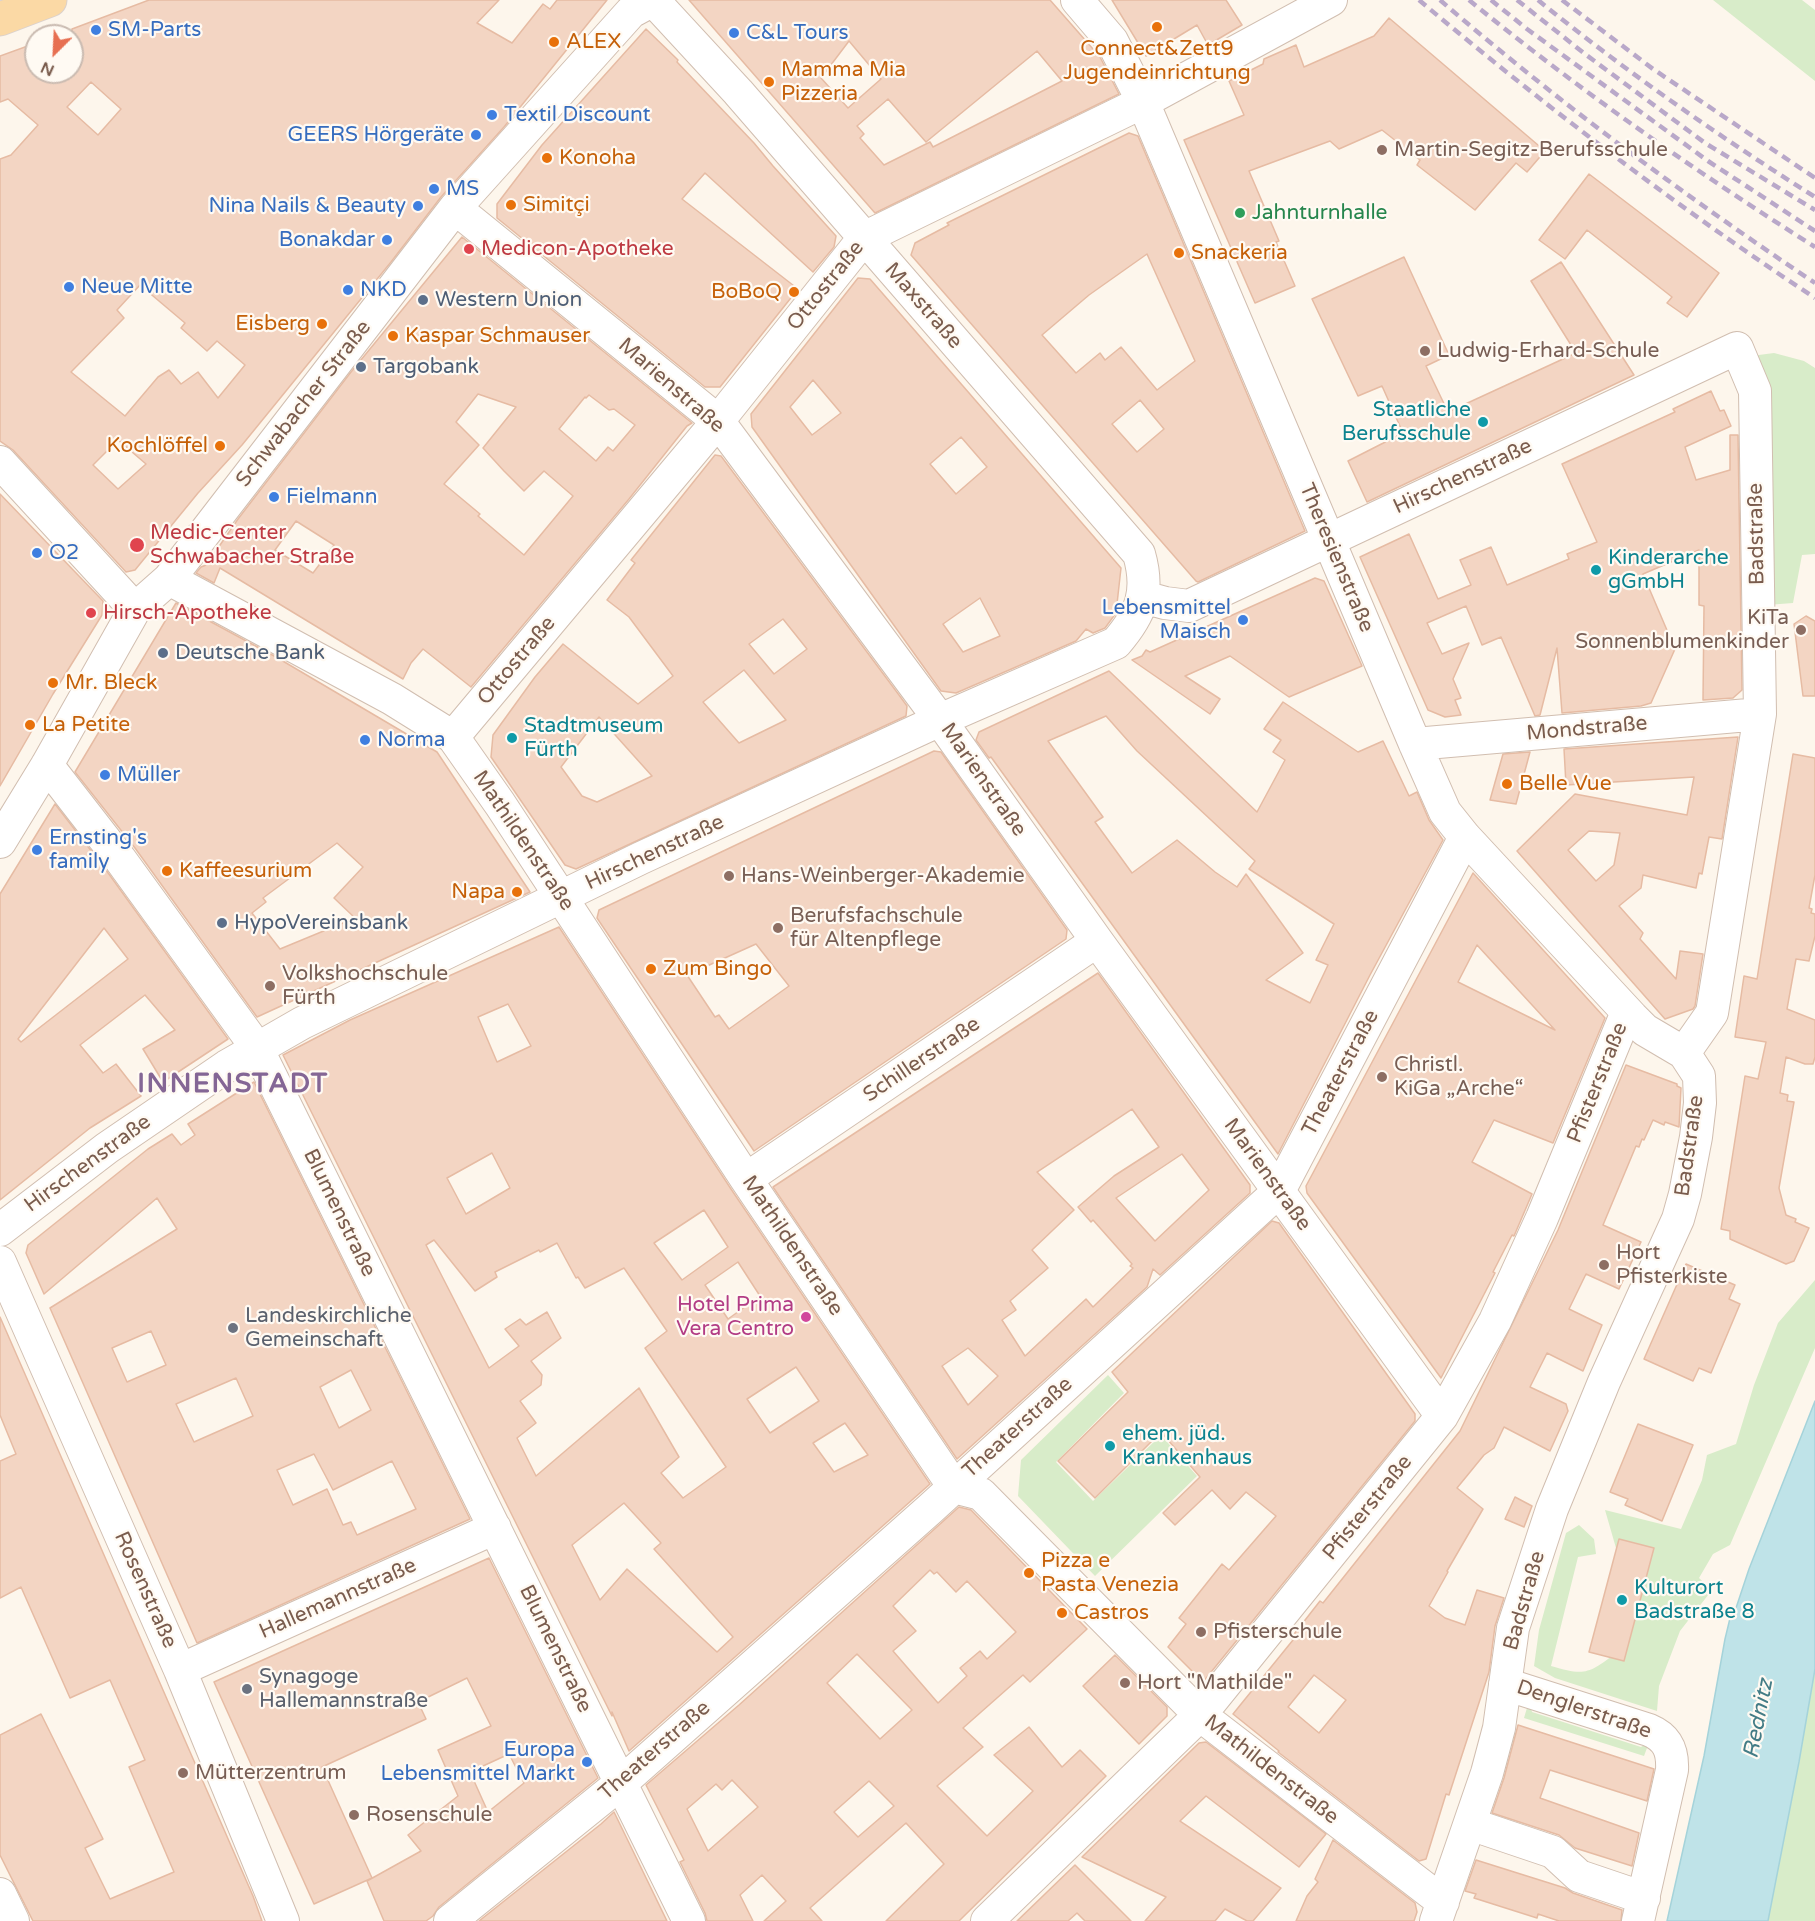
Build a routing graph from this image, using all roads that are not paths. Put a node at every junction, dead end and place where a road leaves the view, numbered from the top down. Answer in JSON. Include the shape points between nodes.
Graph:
{"nodes":[{"id":1,"x":50,"y":0,"type":"edge"},
{"id":2,"x":653,"y":0,"type":"edge"},
{"id":3,"x":1077,"y":0,"type":"edge"},
{"id":4,"x":1331,"y":0,"type":"edge"},
{"id":5,"x":0,"y":19,"type":"edge"},
{"id":6,"x":1143,"y":102,"type":"junction"},
{"id":7,"x":455,"y":208,"type":"junction"},
{"id":8,"x":864,"y":238,"type":"junction"},
{"id":9,"x":1737,"y":348,"type":"joint"},
{"id":10,"x":718,"y":421,"type":"junction"},
{"id":11,"x":0,"y":462,"type":"edge"},
{"id":12,"x":1328,"y":540,"type":"junction"},
{"id":13,"x":169,"y":579,"type":"junction"},
{"id":14,"x":1143,"y":597,"type":"junction"},
{"id":15,"x":135,"y":609,"type":"junction"},
{"id":16,"x":1116,"y":643,"type":"joint"},
{"id":17,"x":1760,"y":714,"type":"junction"},
{"id":18,"x":940,"y":720,"type":"junction"},
{"id":19,"x":453,"y":737,"type":"junction"},
{"id":20,"x":1415,"y":744,"type":"junction"},
{"id":21,"x":47,"y":765,"type":"junction"},
{"id":22,"x":1465,"y":837,"type":"junction"},
{"id":23,"x":0,"y":842,"type":"edge"},
{"id":24,"x":561,"y":897,"type":"junction"},
{"id":25,"x":1097,"y":941,"type":"junction"},
{"id":26,"x":1627,"y":1012,"type":"junction"},
{"id":27,"x":257,"y":1048,"type":"junction"},
{"id":28,"x":1684,"y":1053,"type":"junction"},
{"id":29,"x":747,"y":1179,"type":"junction"},
{"id":30,"x":1279,"y":1191,"type":"junction"},
{"id":31,"x":0,"y":1230,"type":"edge"},
{"id":32,"x":0,"y":1262,"type":"edge"},
{"id":33,"x":1442,"y":1416,"type":"junction"},
{"id":34,"x":954,"y":1487,"type":"junction"},
{"id":35,"x":495,"y":1528,"type":"junction"},
{"id":36,"x":180,"y":1670,"type":"junction"},
{"id":37,"x":1506,"y":1684,"type":"junction"},
{"id":38,"x":1200,"y":1715,"type":"junction"},
{"id":39,"x":621,"y":1783,"type":"junction"},
{"id":40,"x":1470,"y":1824,"type":"junction"},
{"id":41,"x":0,"y":1894,"type":"edge"},
{"id":42,"x":1641,"y":1909,"type":"edge"},
{"id":43,"x":1440,"y":1911,"type":"edge"},
{"id":44,"x":13,"y":1921,"type":"edge"},
{"id":45,"x":283,"y":1921,"type":"edge"},
{"id":46,"x":450,"y":1921,"type":"edge"},
{"id":47,"x":689,"y":1921,"type":"edge"},
{"id":48,"x":987,"y":1921,"type":"edge"}],
"edges":[{"from":1,"to":5,"type":"main road"},
{"from":2,"to":7,"type":"street","name":"Schwabacher Straße","via":[[631,12]]},
{"from":2,"to":8,"type":"street","name":"Maxstraße"},
{"from":3,"to":6,"type":"street","name":"Theresienstraße","via":[[1112,41]]},
{"from":4,"to":6,"type":"street","name":"Ottostraße"},
{"from":6,"to":8,"type":"street","name":"Ottostraße"},
{"from":6,"to":12,"type":"street","name":"Theresienstraße"},
{"from":7,"to":10,"type":"street","name":"Marienstraße"},
{"from":7,"to":13,"type":"street","name":"Schwabacher Straße"},
{"from":8,"to":10,"type":"street","name":"Ottostraße"},
{"from":8,"to":14,"type":"street","name":"Maxstraße","via":[[1139,554],[1145,574]]},
{"from":9,"to":12,"type":"street","name":"Hirschenstraße"},
{"from":9,"to":17,"type":"street","name":"Badstraße","via":[[1755,391]]},
{"from":10,"to":18,"type":"street","name":"Marienstraße"},
{"from":10,"to":19,"type":"street","name":"Ottostraße"},
{"from":11,"to":15,"type":"street"},
{"from":12,"to":14,"type":"street","name":"Hirschenstraße","via":[[1189,606]]},
{"from":12,"to":20,"type":"street","name":"Theresienstraße"},
{"from":13,"to":15,"type":"street","name":"Schwabacher Straße"},
{"from":13,"to":19,"type":"street","name":"Mathildenstraße","via":[[392,699]]},
{"from":14,"to":16,"type":"street","name":"Maxstraße","via":[[1131,626]]},
{"from":15,"to":21,"type":"street","name":"Schwabacher Straße"},
{"from":16,"to":18,"type":"street","name":"Hirschenstraße"},
{"from":17,"to":20,"type":"street","name":"Mondstraße"},
{"from":17,"to":28,"type":"street","name":"Badstraße","via":[[1712,1013]]},
{"from":18,"to":24,"type":"street","name":"Hirschenstraße"},
{"from":18,"to":25,"type":"street","name":"Marienstraße"},
{"from":19,"to":24,"type":"street","name":"Mathildenstraße"},
{"from":20,"to":22,"type":"street","name":"Theresienstraße","via":[[1445,812]]},
{"from":21,"to":23,"type":"street","name":"Schwabacher Straße"},
{"from":21,"to":27,"type":"street","name":"Blumenstraße"},
{"from":22,"to":26,"type":"street","name":"Theresienstraße"},
{"from":22,"to":30,"type":"street","name":"Theaterstraße"},
{"from":24,"to":27,"type":"street","name":"Hirschenstraße"},
{"from":24,"to":29,"type":"street","name":"Mathildenstraße"},
{"from":25,"to":29,"type":"street","name":"Schillerstraße"},
{"from":25,"to":30,"type":"street","name":"Marienstraße"},
{"from":26,"to":28,"type":"street","name":"Theresienstraße","via":[[1646,1030]]},
{"from":26,"to":33,"type":"street","name":"Pfisterstraße","via":[[1538,1229],[1495,1321]]},
{"from":27,"to":31,"type":"street","name":"Hirschenstraße","via":[[107,1148]]},
{"from":27,"to":35,"type":"street","name":"Blumenstraße"},
{"from":28,"to":37,"type":"street","name":"Badstraße","via":[[1699,1076],[1700,1102],[1683,1203],[1552,1509],[1513,1628]]},
{"from":29,"to":34,"type":"street","name":"Mathildenstraße"},
{"from":30,"to":33,"type":"street","name":"Marienstraße"},
{"from":30,"to":34,"type":"street","name":"Theaterstraße"},
{"from":32,"to":36,"type":"street","name":"Rosenstraße"},
{"from":33,"to":38,"type":"street","name":"Pfisterstraße"},
{"from":34,"to":38,"type":"street","name":"Mathildenstraße","via":[[981,1494]]},
{"from":34,"to":39,"type":"street","name":"Theaterstraße"},
{"from":35,"to":36,"type":"street","name":"Hallemannstraße"},
{"from":35,"to":39,"type":"street","name":"Blumenstraße"},
{"from":36,"to":45,"type":"street","name":"Rosenstraße"},
{"from":37,"to":40,"type":"street","name":"Badstraße","via":[[1499,1728]]},
{"from":37,"to":42,"type":"street","name":"Denglerstraße","via":[[1649,1730],[1661,1736],[1671,1750],[1672,1770]]},
{"from":38,"to":43,"type":"street","name":"Mathildenstraße"},
{"from":38,"to":48,"type":"street","name":"Pfisterstraße"},
{"from":39,"to":46,"type":"street","name":"Theaterstraße"},
{"from":39,"to":47,"type":"street","name":"Blumenstraße"},
{"from":40,"to":42,"type":"street","via":[[1553,1852],[1579,1876]]},
{"from":40,"to":43,"type":"street","name":"Badstraße"},
{"from":41,"to":44,"type":"street"}]}
